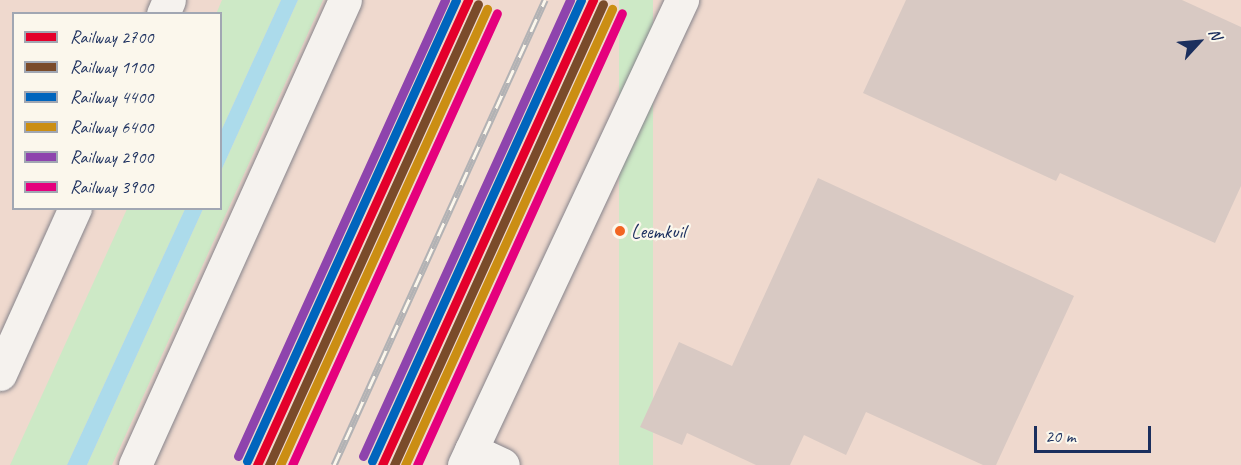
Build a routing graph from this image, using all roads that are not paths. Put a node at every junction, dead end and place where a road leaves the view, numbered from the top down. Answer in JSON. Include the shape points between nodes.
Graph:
{"nodes":[{"id":1,"x":345,"y":0,"type":"edge"},
{"id":2,"x":682,"y":0,"type":"edge"},
{"id":3,"x":74,"y":210,"type":"edge"},
{"id":4,"x":0,"y":374,"type":"edge"},
{"id":5,"x":468,"y":458,"type":"edge"},
{"id":6,"x":135,"y":465,"type":"edge"},
{"id":7,"x":503,"y":465,"type":"edge"}],
"edges":[{"from":1,"to":6,"type":"street"},
{"from":2,"to":5,"type":"street"},
{"from":3,"to":4,"type":"street"},
{"from":5,"to":7,"type":"street"}]}
